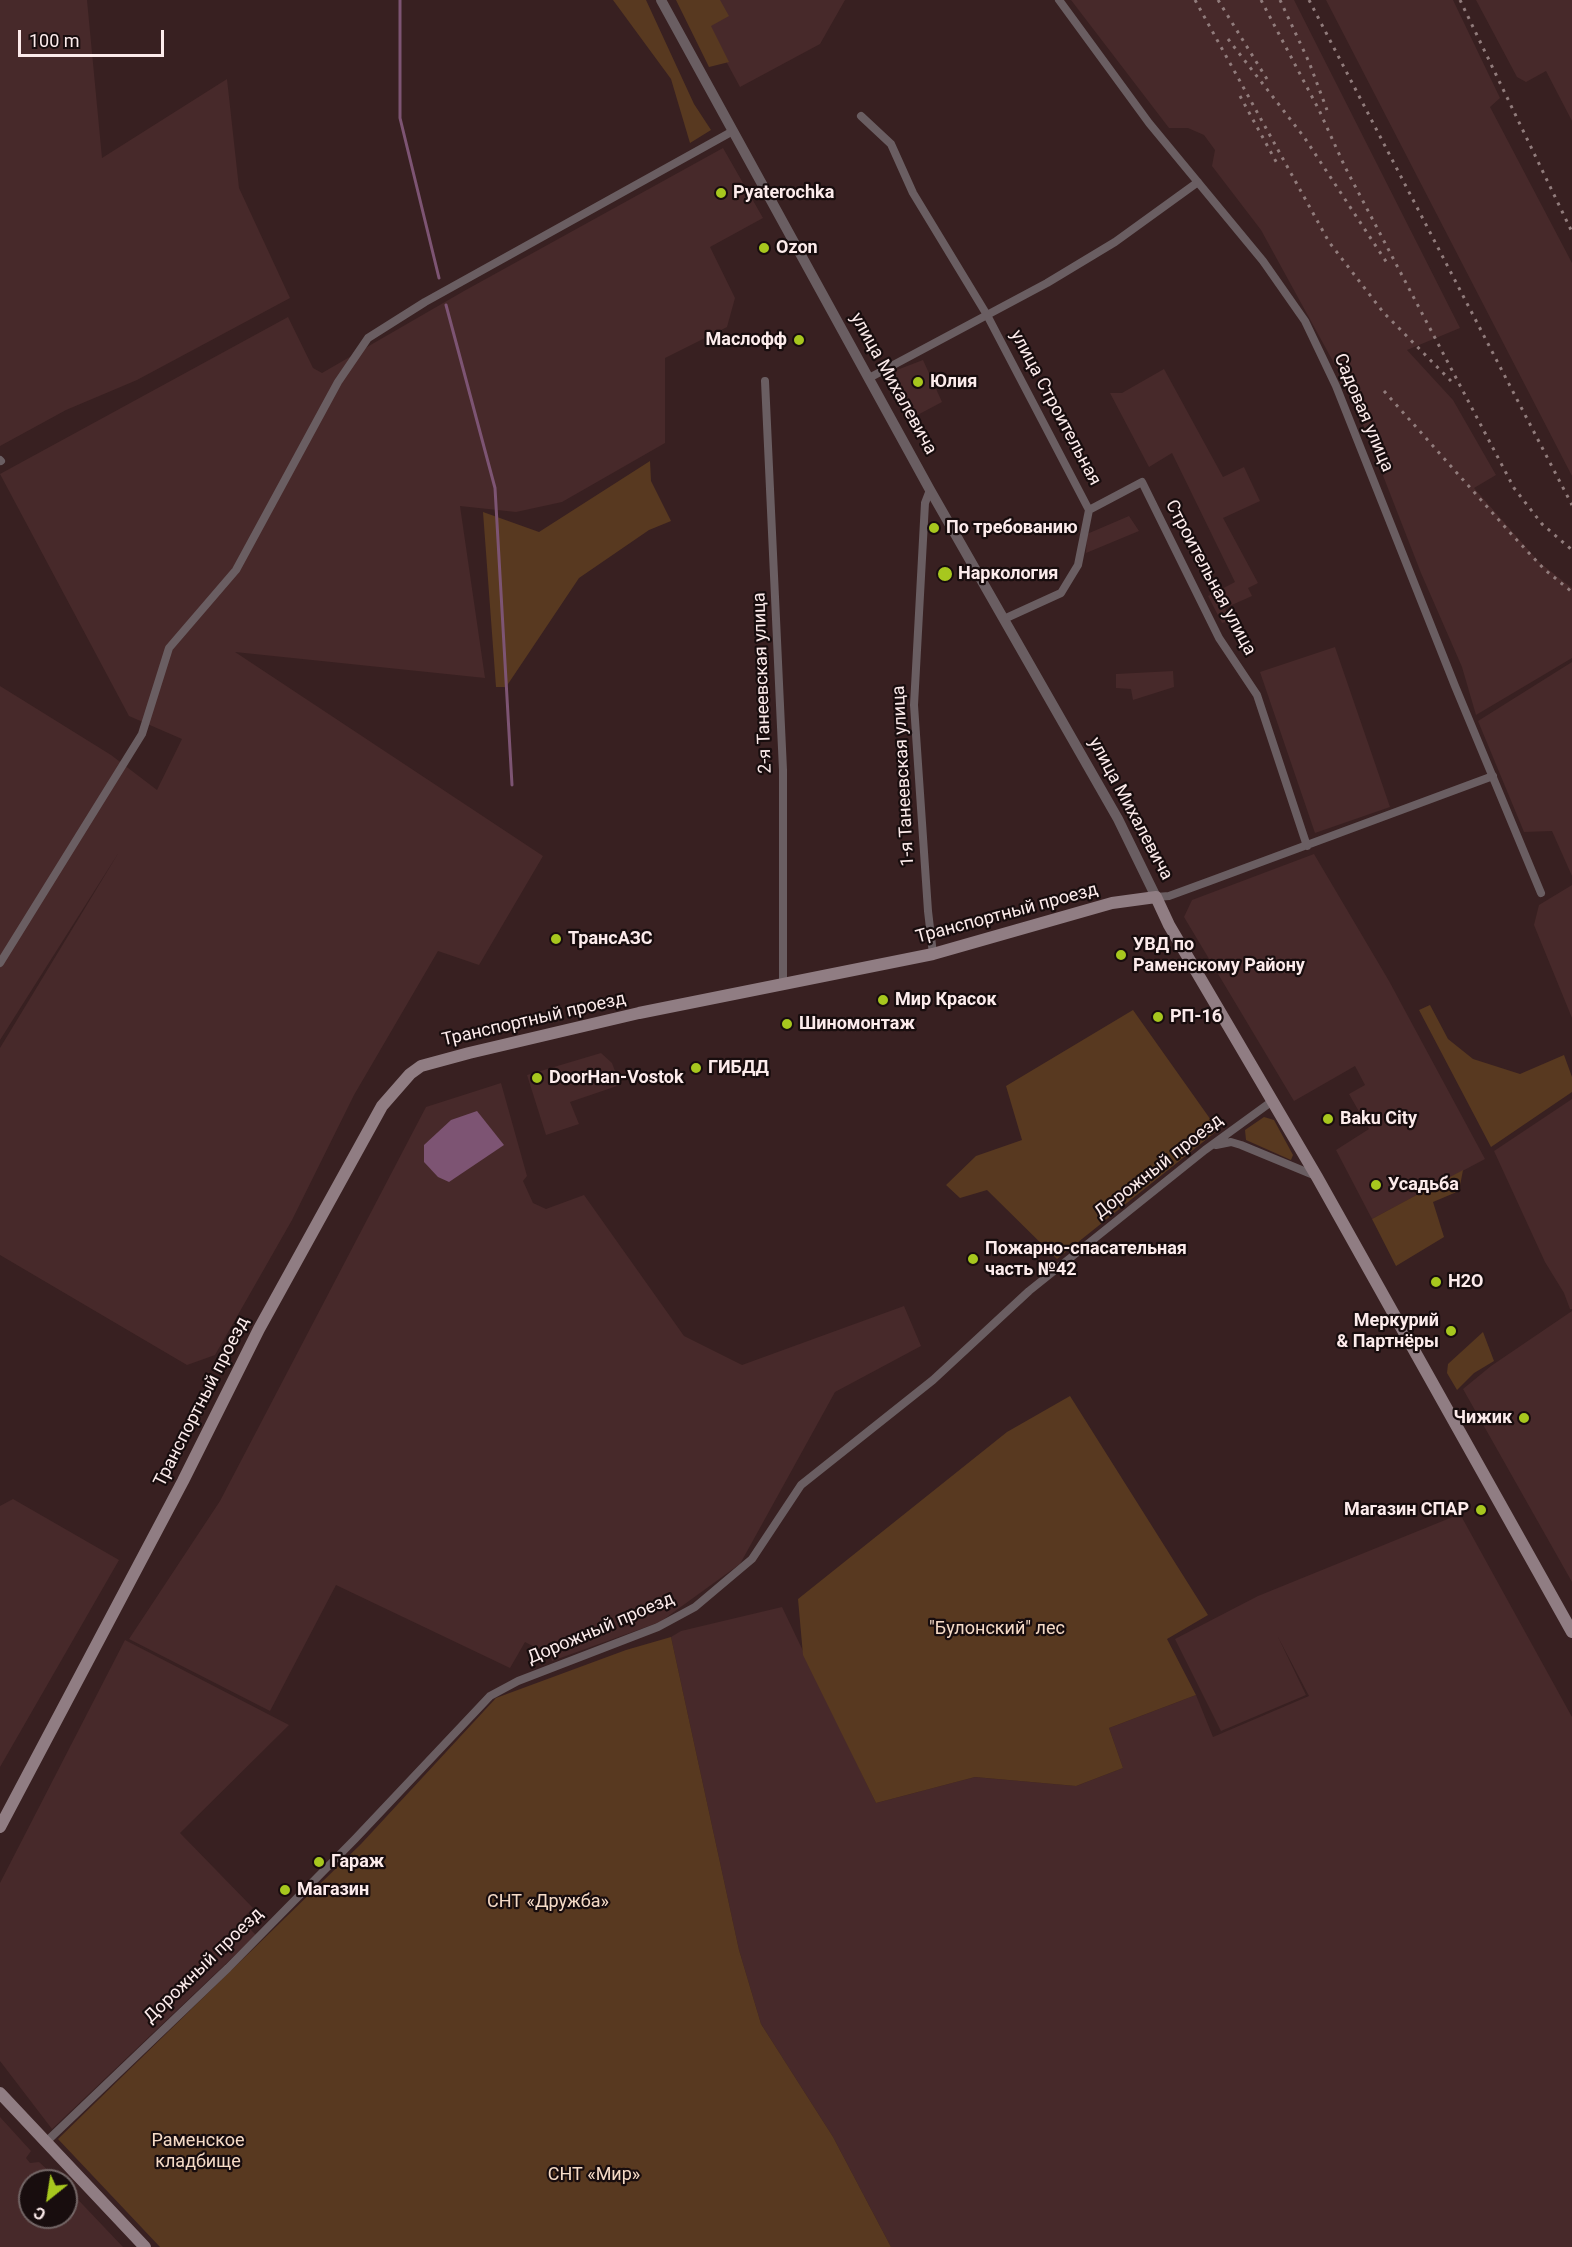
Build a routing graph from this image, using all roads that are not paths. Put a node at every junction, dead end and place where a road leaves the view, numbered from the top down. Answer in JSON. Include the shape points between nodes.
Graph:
{"nodes":[{"id":1,"x":661,"y":0,"type":"edge"},
{"id":2,"x":1059,"y":0,"type":"edge"},
{"id":3,"x":861,"y":116,"type":"dead end"},
{"id":4,"x":734,"y":131,"type":"junction"},
{"id":5,"x":1198,"y":182,"type":"junction"},
{"id":6,"x":987,"y":315,"type":"junction"},
{"id":7,"x":869,"y":378,"type":"junction"},
{"id":8,"x":765,"y":381,"type":"dead end"},
{"id":9,"x":930,"y":490,"type":"junction"},
{"id":10,"x":1089,"y":510,"type":"junction"},
{"id":11,"x":1004,"y":619,"type":"junction"},
{"id":12,"x":1493,"y":776,"type":"junction"},
{"id":13,"x":1307,"y":846,"type":"junction"},
{"id":14,"x":1541,"y":893,"type":"dead end"},
{"id":15,"x":1156,"y":897,"type":"junction"},
{"id":16,"x":933,"y":954,"type":"junction"},
{"id":17,"x":0,"y":963,"type":"edge"},
{"id":18,"x":783,"y":985,"type":"junction"},
{"id":19,"x":1271,"y":1102,"type":"junction"},
{"id":20,"x":1205,"y":1150,"type":"junction"},
{"id":21,"x":1317,"y":1177,"type":"junction"},
{"id":22,"x":1572,"y":1632,"type":"edge"},
{"id":23,"x":0,"y":1827,"type":"edge"},
{"id":24,"x":0,"y":2093,"type":"edge"},
{"id":25,"x":46,"y":2142,"type":"junction"},
{"id":26,"x":145,"y":2247,"type":"edge"}],
"edges":[{"from":1,"to":4,"type":"street","name":"улица Михалевича"},
{"from":2,"to":5,"type":"street","name":"Садовая улица","via":[[1149,123]]},
{"from":3,"to":6,"type":"street","name":"улица Строительная","via":[[891,144],[913,193]]},
{"from":4,"to":7,"type":"street","name":"улица Михалевича"},
{"from":4,"to":17,"type":"street","via":[[452,287],[368,338],[338,382],[236,570],[169,648],[142,734]]},
{"from":5,"to":6,"type":"street","via":[[1115,242]]},
{"from":5,"to":12,"type":"street","name":"Садовая улица","via":[[1263,261],[1305,321],[1336,386]]},
{"from":6,"to":7,"type":"street"},
{"from":6,"to":10,"type":"street","name":"улица Строительная"},
{"from":7,"to":9,"type":"street","name":"улица Михалевича"},
{"from":8,"to":18,"type":"street","name":"2-я Танеевская улица","via":[[783,770]]},
{"from":9,"to":11,"type":"street","name":"улица Михалевича"},
{"from":9,"to":16,"type":"street","name":"1-я Танеевская улица","via":[[925,503],[914,705]]},
{"from":10,"to":11,"type":"street","name":"улица Строительная","via":[[1078,565],[1061,593]]},
{"from":10,"to":13,"type":"street","name":"Строительная улица","via":[[1142,482],[1219,638],[1257,695]]},
{"from":11,"to":15,"type":"street","name":"улица Михалевича","via":[[1118,819]]},
{"from":12,"to":13,"type":"street","name":"Транспортный проезд"},
{"from":12,"to":14,"type":"street","name":"Садовая улица"},
{"from":13,"to":15,"type":"street","name":"Транспортный проезд","via":[[1169,896]]},
{"from":15,"to":16,"type":"main road","name":"Транспортный проезд","via":[[1112,903]]},
{"from":15,"to":19,"type":"main road","name":"улица Михалевича"},
{"from":16,"to":18,"type":"main road","name":"Транспортный проезд"},
{"from":18,"to":23,"type":"main road","name":"Транспортный проезд","via":[[639,1013],[431,1063],[410,1074],[389,1094],[259,1329]]},
{"from":19,"to":20,"type":"street","name":"Дорожный проезд"},
{"from":19,"to":21,"type":"main road","name":"улица Михалевича"},
{"from":20,"to":21,"type":"street","via":[[1231,1142]]},
{"from":20,"to":25,"type":"street","name":"Дорожный проезд","via":[[1029,1291],[933,1380],[801,1485],[752,1560],[695,1607],[658,1628],[518,1681],[490,1696],[233,1962]]},
{"from":21,"to":22,"type":"main road","name":"улица Михалевича"},
{"from":24,"to":25,"type":"main road"},
{"from":25,"to":26,"type":"main road"}]}
